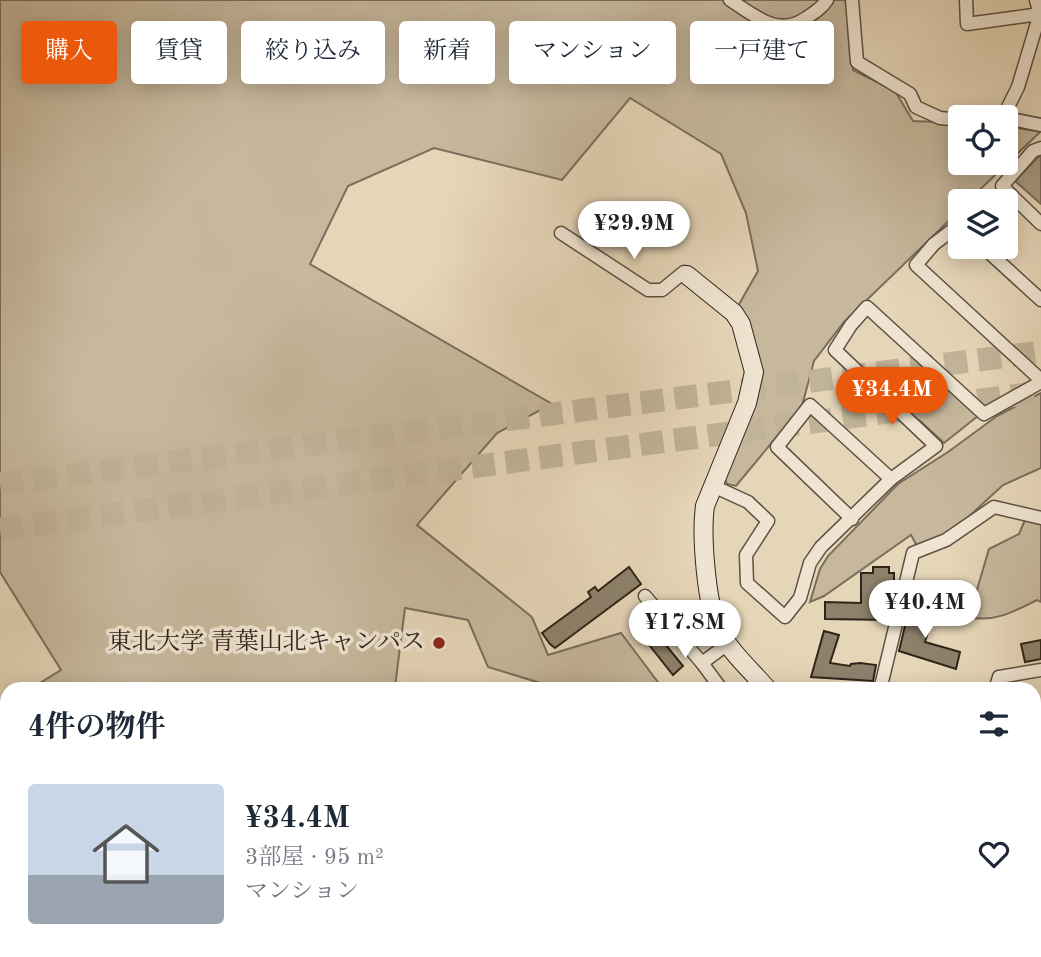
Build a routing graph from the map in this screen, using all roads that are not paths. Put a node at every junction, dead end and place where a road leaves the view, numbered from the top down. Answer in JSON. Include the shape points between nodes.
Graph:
{"nodes":[{"id":1,"x":730,"y":0,"type":"edge"},
{"id":2,"x":827,"y":0,"type":"edge"},
{"id":3,"x":852,"y":0,"type":"edge"},
{"id":4,"x":966,"y":0,"type":"edge"},
{"id":5,"x":1036,"y":0,"type":"edge"},
{"id":6,"x":1040,"y":14,"type":"edge"},
{"id":7,"x":1010,"y":105,"type":"edge"},
{"id":8,"x":948,"y":119,"type":"edge"},
{"id":9,"x":1018,"y":121,"type":"edge"},
{"id":10,"x":1041,"y":125,"type":"edge"},
{"id":11,"x":1041,"y":148,"type":"edge"},
{"id":12,"x":1041,"y":224,"type":"edge"},
{"id":13,"x":561,"y":233,"type":"dead end"},
{"id":14,"x":948,"y":233,"type":"edge"},
{"id":15,"x":996,"y":259,"type":"edge"},
{"id":16,"x":687,"y":275,"type":"joint"},
{"id":17,"x":1041,"y":300,"type":"edge"},
{"id":18,"x":1041,"y":381,"type":"edge"},
{"id":19,"x":891,"y":479,"type":"junction"},
{"id":20,"x":713,"y":486,"type":"junction"},
{"id":21,"x":1041,"y":518,"type":"edge"},
{"id":22,"x":852,"y":519,"type":"junction"},
{"id":23,"x":645,"y":596,"type":"dead end"},
{"id":24,"x":729,"y":643,"type":"junction"},
{"id":25,"x":702,"y":663,"type":"junction"},
{"id":26,"x":1041,"y":670,"type":"edge"},
{"id":27,"x":716,"y":682,"type":"edge"},
{"id":28,"x":761,"y":682,"type":"edge"},
{"id":29,"x":882,"y":682,"type":"edge"},
{"id":30,"x":997,"y":682,"type":"edge"}],
"edges":[{"from":1,"to":2,"type":"street","via":[[771,26],[787,27]]},
{"from":3,"to":8,"type":"street","via":[[857,62],[910,94],[916,107]]},
{"from":4,"to":6,"type":"street","via":[[967,24]]},
{"from":5,"to":6,"type":"street"},
{"from":6,"to":7,"type":"street"},
{"from":9,"to":10,"type":"street"},
{"from":11,"to":12,"type":"street","via":[[1002,186]]},
{"from":13,"to":16,"type":"street","via":[[648,290],[662,290],[684,272]]},
{"from":14,"to":18,"type":"street","via":[[916,265]]},
{"from":15,"to":17,"type":"street"},
{"from":16,"to":20,"type":"street","via":[[734,313],[754,372],[747,403]]},
{"from":18,"to":19,"type":"street","via":[[984,414],[867,307],[835,350],[936,446]]},
{"from":19,"to":22,"type":"street"},
{"from":19,"to":22,"type":"street","via":[[810,405],[777,447]]},
{"from":20,"to":22,"type":"street","via":[[748,502],[768,521],[746,555],[747,583],[785,617],[800,598],[810,562]]},
{"from":20,"to":24,"type":"street","via":[[702,524],[712,613]]},
{"from":21,"to":29,"type":"street","via":[[994,507],[946,540],[913,553]]},
{"from":23,"to":25,"type":"street"},
{"from":24,"to":25,"type":"street"},
{"from":24,"to":28,"type":"street"},
{"from":25,"to":27,"type":"street"},
{"from":26,"to":30,"type":"street","via":[[999,677]]}]}
